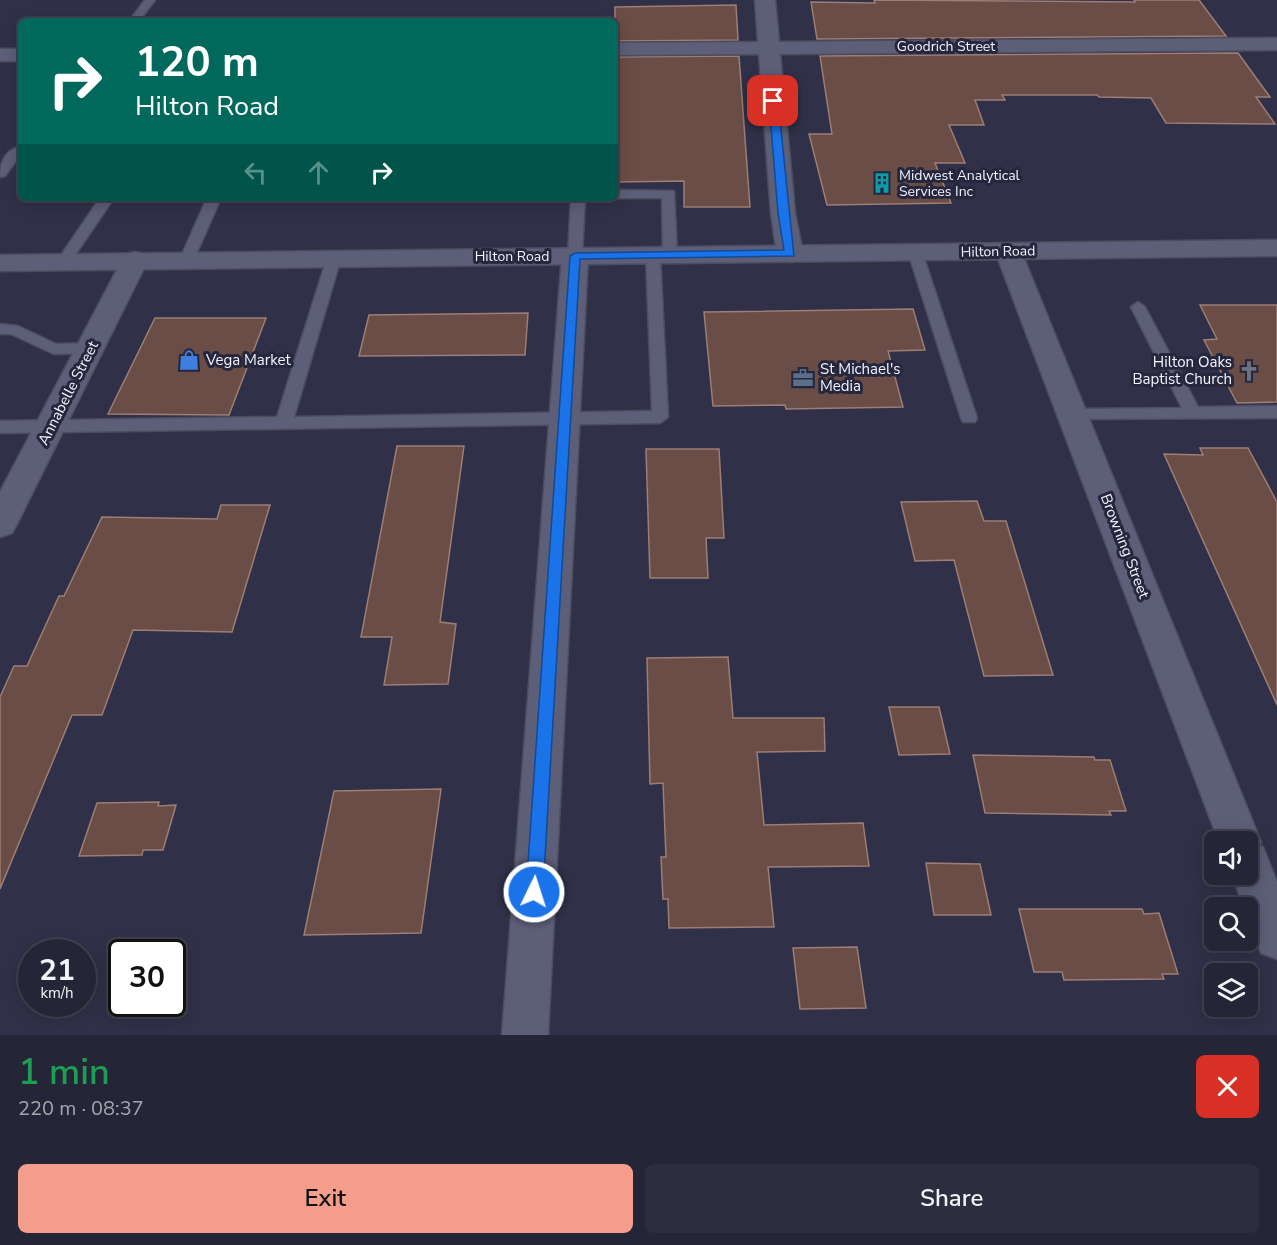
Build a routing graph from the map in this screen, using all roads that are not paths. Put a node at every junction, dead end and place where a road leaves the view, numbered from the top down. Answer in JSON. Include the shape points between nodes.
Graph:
{"nodes":[{"id":1,"x":150,"y":0,"type":"edge"},
{"id":2,"x":765,"y":0,"type":"edge"},
{"id":3,"x":136,"y":18,"type":"edge"},
{"id":4,"x":1277,"y":44,"type":"edge"},
{"id":5,"x":769,"y":48,"type":"junction"},
{"id":6,"x":618,"y":49,"type":"edge"},
{"id":7,"x":0,"y":55,"type":"edge"},
{"id":8,"x":18,"y":55,"type":"edge"},
{"id":9,"x":16,"y":152,"type":"dead end"},
{"id":10,"x":0,"y":173,"type":"edge"},
{"id":11,"x":618,"y":194,"type":"edge"},
{"id":12,"x":105,"y":201,"type":"edge"},
{"id":13,"x":213,"y":201,"type":"edge"},
{"id":14,"x":578,"y":201,"type":"edge"},
{"id":15,"x":1277,"y":248,"type":"edge"},
{"id":16,"x":1008,"y":251,"type":"junction"},
{"id":17,"x":915,"y":252,"type":"junction"},
{"id":18,"x":790,"y":254,"type":"junction"},
{"id":19,"x":662,"y":255,"type":"junction"},
{"id":20,"x":575,"y":256,"type":"junction"},
{"id":21,"x":334,"y":258,"type":"junction"},
{"id":22,"x":187,"y":259,"type":"junction"},
{"id":23,"x":135,"y":260,"type":"junction"},
{"id":24,"x":64,"y":261,"type":"junction"},
{"id":25,"x":0,"y":263,"type":"edge"},
{"id":26,"x":1138,"y":307,"type":"dead end"},
{"id":27,"x":0,"y":328,"type":"edge"},
{"id":28,"x":91,"y":348,"type":"junction"},
{"id":29,"x":1277,"y":412,"type":"edge"},
{"id":30,"x":1193,"y":413,"type":"junction"},
{"id":31,"x":1074,"y":415,"type":"junction"},
{"id":32,"x":565,"y":418,"type":"junction"},
{"id":33,"x":969,"y":418,"type":"dead end"},
{"id":34,"x":284,"y":422,"type":"junction"},
{"id":35,"x":51,"y":426,"type":"junction"},
{"id":36,"x":0,"y":427,"type":"edge"},
{"id":37,"x":0,"y":524,"type":"edge"},
{"id":38,"x":1236,"y":831,"type":"edge"},
{"id":39,"x":1257,"y":885,"type":"edge"},
{"id":40,"x":1277,"y":937,"type":"edge"},
{"id":41,"x":525,"y":1035,"type":"edge"}],
"edges":[{"from":1,"to":3,"type":"lane"},
{"from":2,"to":5,"type":"street"},
{"from":4,"to":5,"type":"street","name":"Goodrich Street"},
{"from":5,"to":6,"type":"street","name":"Goodrich Street"},
{"from":5,"to":18,"type":"street"},
{"from":7,"to":8,"type":"street"},
{"from":9,"to":10,"type":"lane"},
{"from":11,"to":19,"type":"lane","via":[[669,194]]},
{"from":12,"to":24,"type":"lane"},
{"from":13,"to":22,"type":"lane"},
{"from":14,"to":20,"type":"lane"},
{"from":15,"to":16,"type":"street","name":"Hilton Road"},
{"from":16,"to":17,"type":"street","name":"Hilton Road"},
{"from":16,"to":31,"type":"street","name":"Browning Street"},
{"from":17,"to":18,"type":"street","name":"Hilton Road"},
{"from":17,"to":33,"type":"lane"},
{"from":18,"to":19,"type":"street","name":"Hilton Road"},
{"from":19,"to":20,"type":"street","name":"Hilton Road"},
{"from":19,"to":32,"type":"lane","via":[[660,417]]},
{"from":20,"to":21,"type":"street","name":"Hilton Road"},
{"from":20,"to":32,"type":"street"},
{"from":21,"to":22,"type":"street","name":"Hilton Road"},
{"from":21,"to":34,"type":"lane"},
{"from":22,"to":23,"type":"street","name":"Hilton Road"},
{"from":23,"to":24,"type":"street","name":"Hilton Road"},
{"from":23,"to":28,"type":"street","name":"Annabelle Street"},
{"from":24,"to":25,"type":"street","name":"Hilton Road"},
{"from":26,"to":30,"type":"lane"},
{"from":27,"to":28,"type":"lane","via":[[13,328],[54,349]]},
{"from":28,"to":35,"type":"street","name":"Annabelle Street"},
{"from":29,"to":30,"type":"lane"},
{"from":30,"to":31,"type":"lane"},
{"from":31,"to":38,"type":"street","name":"Browning Street"},
{"from":32,"to":34,"type":"lane"},
{"from":32,"to":41,"type":"street"},
{"from":34,"to":35,"type":"lane"},
{"from":35,"to":36,"type":"lane"},
{"from":35,"to":37,"type":"street","name":"Annabelle Street"},
{"from":39,"to":40,"type":"street"}]}
